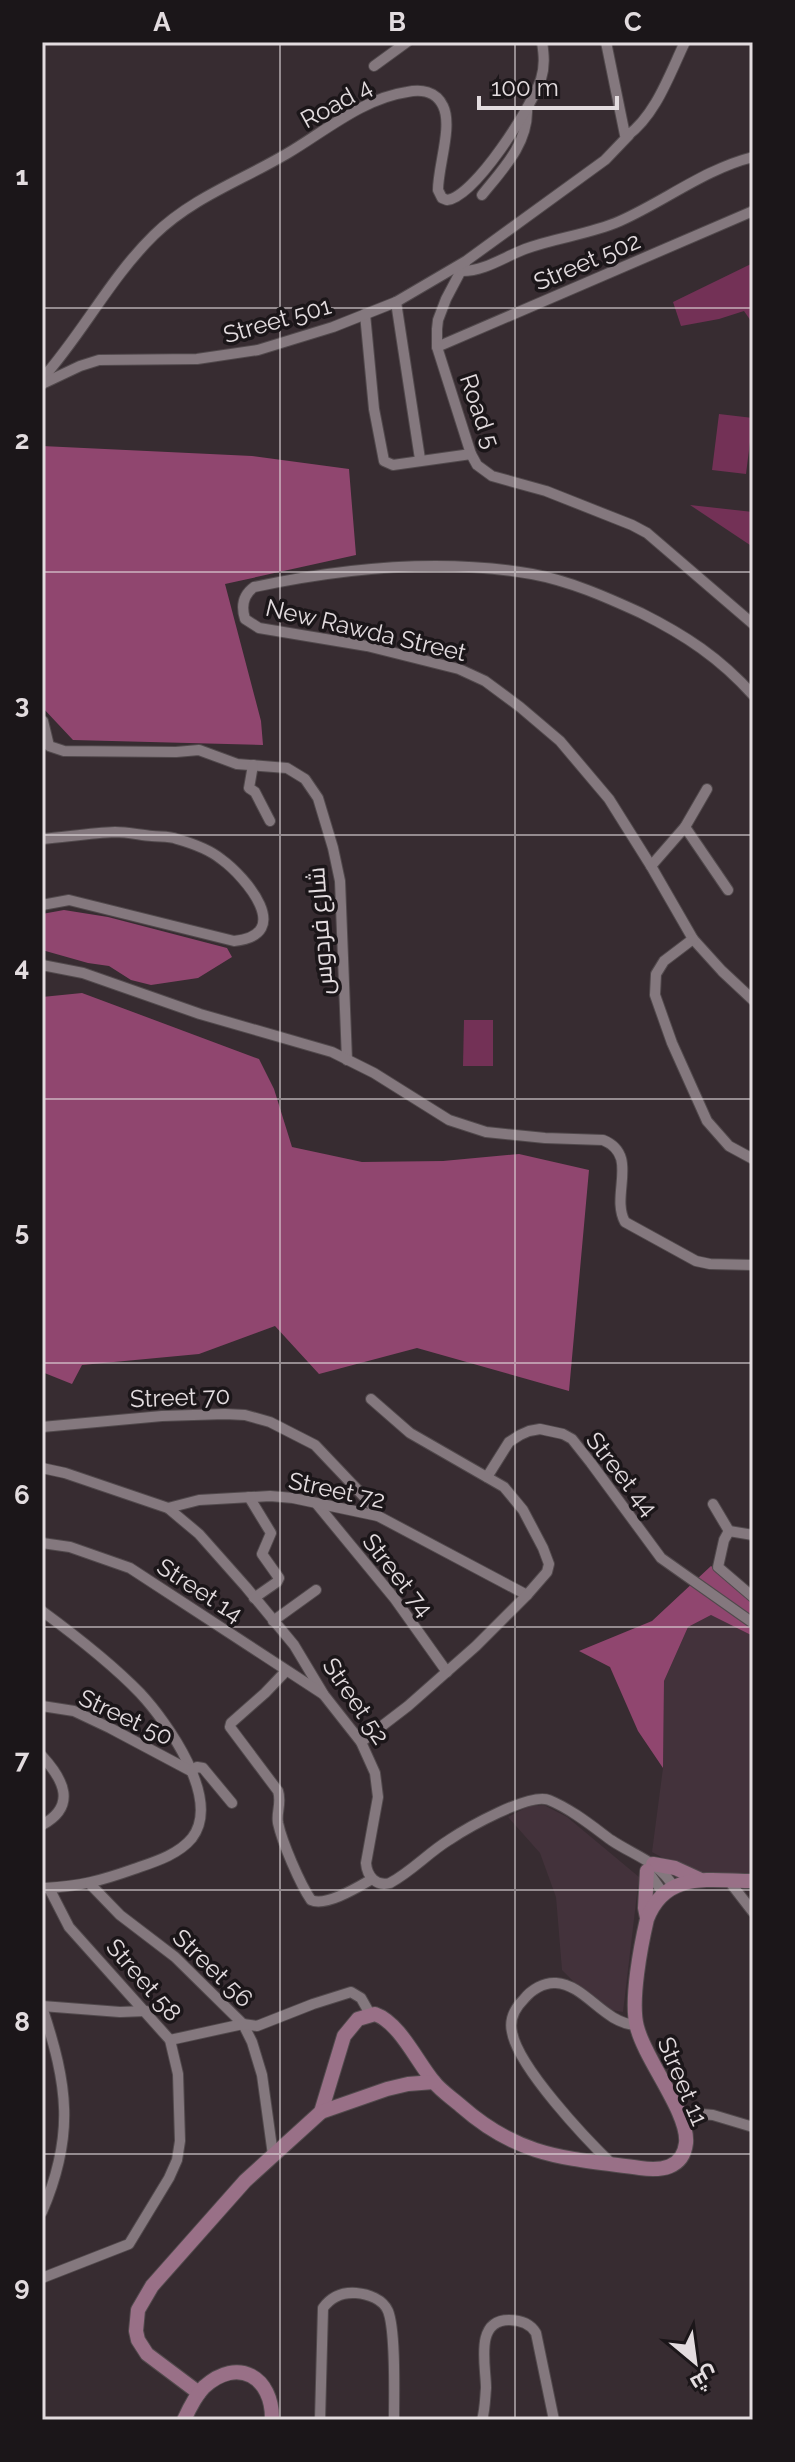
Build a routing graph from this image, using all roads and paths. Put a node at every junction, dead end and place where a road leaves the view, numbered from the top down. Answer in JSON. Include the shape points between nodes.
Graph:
{"nodes":[{"id":1,"x":407,"y":42,"type":"edge"},
{"id":2,"x":542,"y":42,"type":"edge"},
{"id":3,"x":606,"y":42,"type":"edge"},
{"id":4,"x":685,"y":42,"type":"edge"},
{"id":5,"x":374,"y":66,"type":"dead end"},
{"id":6,"x":527,"y":108,"type":"junction"},
{"id":7,"x":629,"y":135,"type":"junction"},
{"id":8,"x":753,"y":157,"type":"edge"},
{"id":9,"x":482,"y":195,"type":"dead end"},
{"id":10,"x":753,"y":211,"type":"edge"},
{"id":11,"x":464,"y":266,"type":"junction"},
{"id":12,"x":396,"y":302,"type":"junction"},
{"id":13,"x":365,"y":314,"type":"junction"},
{"id":14,"x":437,"y":347,"type":"junction"},
{"id":15,"x":42,"y":382,"type":"edge"},
{"id":16,"x":471,"y":454,"type":"junction"},
{"id":17,"x":420,"y":459,"type":"junction"},
{"id":18,"x":753,"y":624,"type":"edge"},
{"id":19,"x":753,"y":695,"type":"edge"},
{"id":20,"x":43,"y":721,"type":"edge"},
{"id":21,"x":253,"y":765,"type":"junction"},
{"id":22,"x":707,"y":789,"type":"dead end"},
{"id":23,"x":270,"y":821,"type":"dead end"},
{"id":24,"x":685,"y":827,"type":"junction"},
{"id":25,"x":42,"y":839,"type":"edge"},
{"id":26,"x":651,"y":866,"type":"junction"},
{"id":27,"x":728,"y":890,"type":"dead end"},
{"id":28,"x":42,"y":905,"type":"edge"},
{"id":29,"x":693,"y":939,"type":"junction"},
{"id":30,"x":42,"y":965,"type":"edge"},
{"id":31,"x":753,"y":1000,"type":"edge"},
{"id":32,"x":347,"y":1038,"type":"junction"},
{"id":33,"x":332,"y":1052,"type":"junction"},
{"id":34,"x":347,"y":1060,"type":"junction"},
{"id":35,"x":753,"y":1159,"type":"edge"},
{"id":36,"x":753,"y":1265,"type":"edge"},
{"id":37,"x":371,"y":1399,"type":"dead end"},
{"id":38,"x":42,"y":1427,"type":"edge"},
{"id":39,"x":42,"y":1468,"type":"edge"},
{"id":40,"x":487,"y":1477,"type":"junction"},
{"id":41,"x":249,"y":1497,"type":"junction"},
{"id":42,"x":316,"y":1503,"type":"junction"},
{"id":43,"x":713,"y":1504,"type":"dead end"},
{"id":44,"x":168,"y":1508,"type":"junction"},
{"id":45,"x":378,"y":1516,"type":"junction"},
{"id":46,"x":729,"y":1531,"type":"junction"},
{"id":47,"x":753,"y":1535,"type":"edge"},
{"id":48,"x":42,"y":1543,"type":"edge"},
{"id":49,"x":316,"y":1590,"type":"dead end"},
{"id":50,"x":527,"y":1595,"type":"junction"},
{"id":51,"x":753,"y":1597,"type":"edge"},
{"id":52,"x":254,"y":1598,"type":"junction"},
{"id":53,"x":42,"y":1611,"type":"edge"},
{"id":54,"x":273,"y":1621,"type":"junction"},
{"id":55,"x":753,"y":1623,"type":"edge"},
{"id":56,"x":286,"y":1671,"type":"junction"},
{"id":57,"x":447,"y":1672,"type":"junction"},
{"id":58,"x":324,"y":1695,"type":"junction"},
{"id":59,"x":42,"y":1706,"type":"edge"},
{"id":60,"x":361,"y":1742,"type":"junction"},
{"id":61,"x":42,"y":1756,"type":"edge"},
{"id":62,"x":191,"y":1771,"type":"junction"},
{"id":63,"x":232,"y":1803,"type":"dead end"},
{"id":64,"x":42,"y":1825,"type":"edge"},
{"id":65,"x":648,"y":1865,"type":"junction"},
{"id":66,"x":372,"y":1879,"type":"junction"},
{"id":67,"x":703,"y":1880,"type":"junction"},
{"id":68,"x":729,"y":1881,"type":"junction"},
{"id":69,"x":753,"y":1881,"type":"edge"},
{"id":70,"x":90,"y":1884,"type":"junction"},
{"id":71,"x":45,"y":1888,"type":"edge"},
{"id":72,"x":668,"y":1890,"type":"junction"},
{"id":73,"x":753,"y":1912,"type":"edge"},
{"id":74,"x":647,"y":1919,"type":"junction"},
{"id":75,"x":42,"y":2007,"type":"edge"},
{"id":76,"x":146,"y":2011,"type":"junction"},
{"id":77,"x":370,"y":2014,"type":"junction"},
{"id":78,"x":243,"y":2024,"type":"junction"},
{"id":79,"x":636,"y":2025,"type":"junction"},
{"id":80,"x":170,"y":2040,"type":"junction"},
{"id":81,"x":434,"y":2082,"type":"junction"},
{"id":82,"x":321,"y":2112,"type":"junction"},
{"id":83,"x":678,"y":2112,"type":"junction"},
{"id":84,"x":753,"y":2127,"type":"edge"},
{"id":85,"x":273,"y":2155,"type":"junction"},
{"id":86,"x":612,"y":2164,"type":"junction"},
{"id":87,"x":42,"y":2212,"type":"edge"},
{"id":88,"x":42,"y":2278,"type":"edge"},
{"id":89,"x":199,"y":2393,"type":"junction"},
{"id":90,"x":184,"y":2420,"type":"edge"},
{"id":91,"x":272,"y":2420,"type":"edge"},
{"id":92,"x":320,"y":2420,"type":"edge"},
{"id":93,"x":394,"y":2420,"type":"edge"},
{"id":94,"x":482,"y":2420,"type":"edge"},
{"id":95,"x":554,"y":2420,"type":"edge"}],
"edges":[{"from":1,"to":5,"type":"street"},
{"from":2,"to":6,"type":"street","name":"Road 4","via":[[544,66]]},
{"from":3,"to":7,"type":"street"},
{"from":4,"to":7,"type":"street","via":[[656,100]]},
{"from":6,"to":9,"type":"street","via":[[527,127],[517,150]]},
{"from":6,"to":15,"type":"street","name":"Road 4","via":[[509,138],[454,200],[442,198],[438,190],[444,106],[421,90],[370,104],[196,201],[131,260]]},
{"from":7,"to":11,"type":"street","name":"Road 5","via":[[605,160]]},
{"from":8,"to":11,"type":"street","name":"Street 502","via":[[722,167],[592,232],[526,249],[485,268]]},
{"from":10,"to":14,"type":"street","name":"Street 502"},
{"from":11,"to":12,"type":"street","name":"Street 501"},
{"from":11,"to":14,"type":"street","name":"Road 5","via":[[438,320]]},
{"from":12,"to":13,"type":"street","name":"Street 501"},
{"from":12,"to":17,"type":"street"},
{"from":13,"to":15,"type":"street","name":"Street 501","via":[[258,350],[197,359],[99,360]]},
{"from":13,"to":17,"type":"street","via":[[382,458],[393,465]]},
{"from":14,"to":16,"type":"street","name":"Road 5"},
{"from":16,"to":17,"type":"street"},
{"from":16,"to":18,"type":"street","name":"Road 5","via":[[492,476],[546,491],[647,533]]},
{"from":19,"to":26,"type":"street","name":"New Rawda Street","via":[[697,644],[666,626],[599,594],[535,574],[396,566],[248,591],[245,619],[259,628],[367,646],[459,669],[485,681],[560,741],[609,799]]},
{"from":20,"to":21,"type":"street","name":"شارع فردوس","via":[[49,746],[64,751],[199,750]]},
{"from":21,"to":23,"type":"street","via":[[249,788]]},
{"from":21,"to":32,"type":"street","name":"شارع فردوس","via":[[287,768],[305,779],[318,798],[340,881]]},
{"from":22,"to":24,"type":"street"},
{"from":24,"to":26,"type":"street"},
{"from":24,"to":27,"type":"street"},
{"from":25,"to":28,"type":"street","via":[[116,832],[175,838],[218,856],[242,875],[254,890],[263,923],[257,934],[234,941],[69,900]]},
{"from":26,"to":29,"type":"street","name":"New Rawda Street"},
{"from":29,"to":31,"type":"street","name":"New Rawda Street"},
{"from":29,"to":35,"type":"street","via":[[664,961],[656,974],[655,995],[707,1121],[729,1146]]},
{"from":30,"to":33,"type":"street","via":[[83,973]]},
{"from":32,"to":33,"type":"street"},
{"from":32,"to":34,"type":"street","name":"شارع فردوس"},
{"from":33,"to":34,"type":"street"},
{"from":34,"to":36,"type":"street","via":[[449,1120],[486,1132],[612,1143],[624,1166],[619,1207],[625,1222],[696,1261]]},
{"from":37,"to":40,"type":"street","via":[[410,1433]]},
{"from":38,"to":45,"type":"street","name":"Street 70","via":[[162,1416],[258,1418],[315,1445]]},
{"from":39,"to":44,"type":"street","name":"Street 52"},
{"from":40,"to":50,"type":"street","via":[[515,1498],[546,1554],[547,1572]]},
{"from":40,"to":55,"type":"street","name":"Street 44","via":[[509,1442],[520,1435],[540,1429],[563,1434],[661,1558]]},
{"from":41,"to":42,"type":"street","name":"Street 72"},
{"from":41,"to":44,"type":"street","name":"Street 72"},
{"from":41,"to":52,"type":"street","via":[[270,1530],[262,1554],[279,1578]]},
{"from":42,"to":45,"type":"street","name":"Street 72"},
{"from":42,"to":57,"type":"street","name":"Street 74"},
{"from":43,"to":46,"type":"street"},
{"from":44,"to":52,"type":"street","name":"Street 52","via":[[199,1534]]},
{"from":45,"to":50,"type":"street","name":"Street 72"},
{"from":46,"to":47,"type":"street"},
{"from":46,"to":51,"type":"street","via":[[718,1567]]},
{"from":48,"to":56,"type":"street","name":"Street 14","via":[[130,1568]]},
{"from":49,"to":54,"type":"street"},
{"from":50,"to":57,"type":"street"},
{"from":52,"to":54,"type":"street","name":"Street 52"},
{"from":53,"to":62,"type":"street","via":[[140,1693]]},
{"from":54,"to":58,"type":"street","name":"Street 52"},
{"from":56,"to":58,"type":"street","name":"Street 14"},
{"from":56,"to":66,"type":"street","via":[[230,1727],[278,1791],[278,1824],[313,1902],[349,1893]]},
{"from":57,"to":60,"type":"street"},
{"from":58,"to":60,"type":"street","name":"Street 52"},
{"from":59,"to":62,"type":"street","name":"Street 50","via":[[74,1711]]},
{"from":60,"to":66,"type":"street","name":"Street 52","via":[[375,1773],[378,1797],[366,1863]]},
{"from":61,"to":64,"type":"street","via":[[65,1799],[61,1811]]},
{"from":62,"to":63,"type":"street","name":"Street 50","via":[[203,1768]]},
{"from":62,"to":70,"type":"street","name":"Street 58","via":[[202,1815],[190,1840],[154,1862]]},
{"from":65,"to":66,"type":"street","via":[[569,1810],[540,1798],[516,1804],[449,1839],[390,1883]]},
{"from":65,"to":67,"type":"street","via":[[675,1868]]},
{"from":65,"to":72,"type":"street"},
{"from":65,"to":74,"type":"street"},
{"from":67,"to":68,"type":"street"},
{"from":67,"to":72,"type":"street"},
{"from":68,"to":69,"type":"street"},
{"from":68,"to":73,"type":"street"},
{"from":70,"to":71,"type":"street","name":"Street 58"},
{"from":70,"to":78,"type":"street","name":"Street 56"},
{"from":71,"to":76,"type":"street","name":"Street 58","via":[[69,1927]]},
{"from":72,"to":74,"type":"street","name":"Street 11"},
{"from":74,"to":79,"type":"street","name":"Street 11"},
{"from":75,"to":76,"type":"street"},
{"from":75,"to":87,"type":"street","via":[[57,2051],[65,2122],[58,2170]]},
{"from":76,"to":80,"type":"street","name":"Street 58"},
{"from":77,"to":78,"type":"street","via":[[351,1992],[257,2026]]},
{"from":77,"to":81,"type":"street","name":"Street 11","via":[[387,2021]]},
{"from":77,"to":82,"type":"street","via":[[344,2036]]},
{"from":78,"to":80,"type":"street"},
{"from":78,"to":85,"type":"street","name":"Street 56","via":[[262,2075]]},
{"from":79,"to":83,"type":"street","name":"Street 11"},
{"from":79,"to":86,"type":"street","via":[[623,2024],[554,1982],[530,1992],[512,2015],[514,2040],[529,2067]]},
{"from":80,"to":88,"type":"street","name":"Street 58","via":[[178,2074],[180,2141],[169,2178],[129,2244]]},
{"from":81,"to":82,"type":"street","via":[[398,2087]]},
{"from":81,"to":86,"type":"street","name":"Street 11","via":[[472,2116],[518,2143],[559,2157]]},
{"from":82,"to":85,"type":"street"},
{"from":83,"to":84,"type":"street"},
{"from":83,"to":86,"type":"street","name":"Street 11","via":[[686,2144],[676,2163],[657,2170]]},
{"from":85,"to":89,"type":"street","via":[[152,2286],[138,2310],[136,2331],[142,2348]]},
{"from":89,"to":90,"type":"street"},
{"from":89,"to":91,"type":"street","via":[[217,2378],[245,2373],[265,2386]]},
{"from":92,"to":93,"type":"street","via":[[323,2308],[339,2295],[358,2293],[376,2298],[388,2312]]},
{"from":94,"to":95,"type":"street","via":[[484,2343],[492,2327],[506,2320],[527,2323],[536,2333]]}]}
